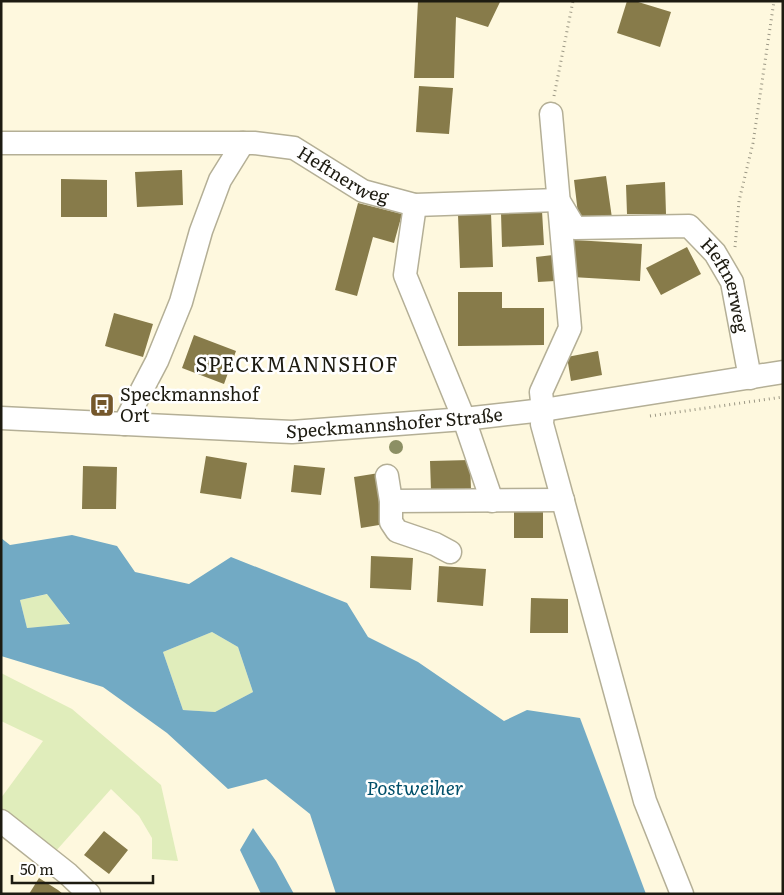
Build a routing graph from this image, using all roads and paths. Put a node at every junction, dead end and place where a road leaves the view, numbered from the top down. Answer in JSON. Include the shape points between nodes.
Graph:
{"nodes":[{"id":1,"x":573,"y":1,"type":"edge"},
{"id":2,"x":774,"y":1,"type":"edge"},
{"id":3,"x":551,"y":114,"type":"joint"},
{"id":4,"x":1,"y":143,"type":"edge"},
{"id":5,"x":243,"y":143,"type":"junction"},
{"id":6,"x":558,"y":200,"type":"junction"},
{"id":7,"x":415,"y":205,"type":"junction"},
{"id":8,"x":732,"y":282,"type":"junction"},
{"id":9,"x":783,"y":372,"type":"edge"},
{"id":10,"x":750,"y":378,"type":"junction"},
{"id":11,"x":543,"y":410,"type":"junction"},
{"id":12,"x":1,"y":418,"type":"edge"},
{"id":13,"x":464,"y":419,"type":"junction"},
{"id":14,"x":124,"y":424,"type":"junction"},
{"id":15,"x":387,"y":476,"type":"dead end"},
{"id":16,"x":563,"y":500,"type":"junction"},
{"id":17,"x":391,"y":501,"type":"junction"},
{"id":18,"x":492,"y":501,"type":"junction"},
{"id":19,"x":450,"y":552,"type":"dead end"},
{"id":20,"x":1,"y":821,"type":"edge"},
{"id":21,"x":89,"y":894,"type":"edge"},
{"id":22,"x":682,"y":894,"type":"edge"}],
"edges":[{"from":1,"to":3,"type":"path"},
{"from":2,"to":8,"type":"path","via":[[753,143],[739,201]]},
{"from":3,"to":6,"type":"street","name":"Heftnerweg"},
{"from":4,"to":5,"type":"street","name":"Heftnerweg"},
{"from":5,"to":7,"type":"street","name":"Heftnerweg","via":[[294,148],[363,191]]},
{"from":5,"to":14,"type":"street","via":[[220,180],[181,302],[157,361]]},
{"from":6,"to":7,"type":"street","name":"Heftnerweg"},
{"from":6,"to":8,"type":"street","name":"Heftnerweg","via":[[575,228],[689,226],[715,253]]},
{"from":6,"to":11,"type":"street","name":"Heftnerweg","via":[[570,328],[541,392]]},
{"from":7,"to":13,"type":"street","via":[[406,275]]},
{"from":8,"to":10,"type":"street","name":"Heftnerweg"},
{"from":9,"to":10,"type":"street","name":"Speckmannshofer Straße"},
{"from":10,"to":11,"type":"street","name":"Speckmannshofer Straße"},
{"from":11,"to":13,"type":"street","name":"Speckmannshofer Straße"},
{"from":11,"to":16,"type":"street","name":"Heftnerweg","via":[[542,424]]},
{"from":12,"to":14,"type":"street","name":"Speckmannshofer Straße"},
{"from":13,"to":14,"type":"street","name":"Speckmannshofer Straße","via":[[292,432]]},
{"from":13,"to":18,"type":"street"},
{"from":15,"to":17,"type":"street"},
{"from":16,"to":18,"type":"street"},
{"from":16,"to":22,"type":"street","name":"Heftnerweg","via":[[645,801]]},
{"from":17,"to":18,"type":"street"},
{"from":17,"to":19,"type":"street","via":[[391,522],[397,531]]},
{"from":20,"to":21,"type":"street"}]}
